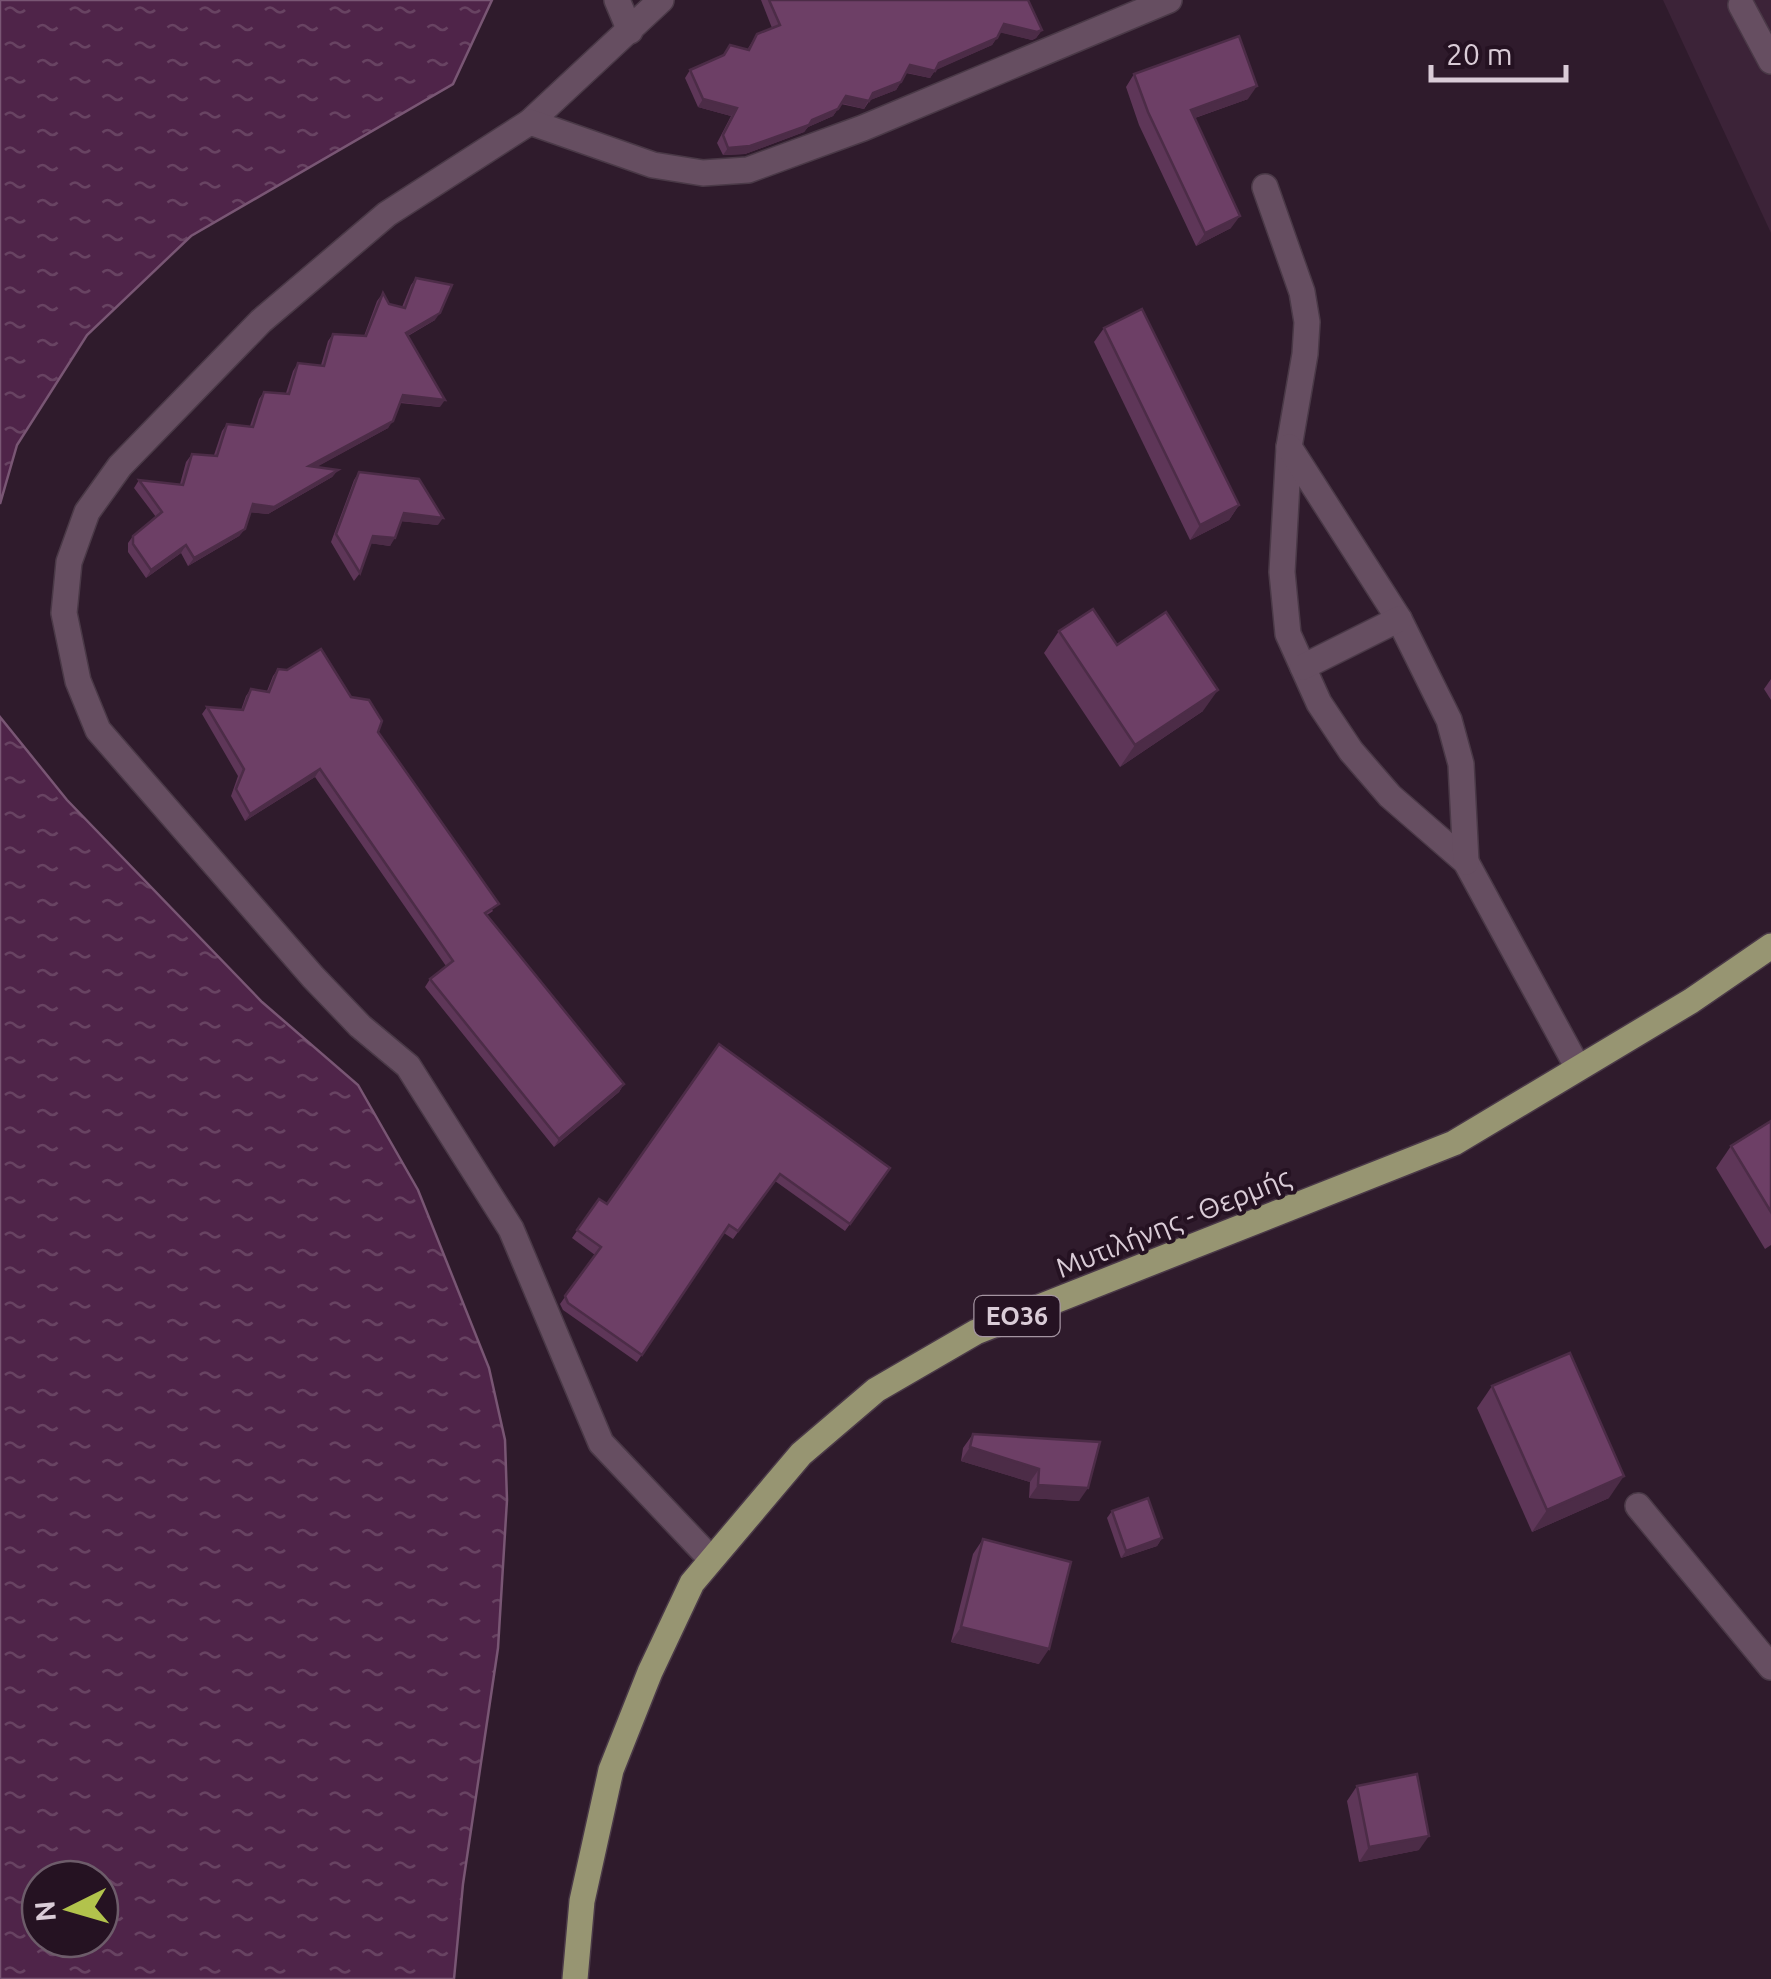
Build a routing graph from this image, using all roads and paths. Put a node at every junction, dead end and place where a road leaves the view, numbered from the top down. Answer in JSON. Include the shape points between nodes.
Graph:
{"nodes":[{"id":1,"x":618,"y":0,"type":"edge"},
{"id":2,"x":660,"y":0,"type":"edge"},
{"id":3,"x":1169,"y":0,"type":"edge"},
{"id":4,"x":1741,"y":5,"type":"dead end"},
{"id":5,"x":630,"y":31,"type":"junction"},
{"id":6,"x":1771,"y":61,"type":"edge"},
{"id":7,"x":530,"y":122,"type":"junction"},
{"id":8,"x":1265,"y":187,"type":"dead end"},
{"id":9,"x":1289,"y":446,"type":"junction"},
{"id":10,"x":1399,"y":619,"type":"junction"},
{"id":11,"x":1303,"y":667,"type":"junction"},
{"id":12,"x":1466,"y":862,"type":"junction"},
{"id":13,"x":1771,"y":946,"type":"edge"},
{"id":14,"x":1578,"y":1068,"type":"junction"},
{"id":15,"x":1638,"y":1506,"type":"dead end"},
{"id":16,"x":711,"y":1560,"type":"junction"},
{"id":17,"x":1771,"y":1666,"type":"edge"},
{"id":18,"x":575,"y":1979,"type":"edge"}],
"edges":[{"from":1,"to":5,"type":"lane"},
{"from":2,"to":5,"type":"lane"},
{"from":3,"to":7,"type":"lane","via":[[748,170],[653,165]]},
{"from":4,"to":6,"type":"lane"},
{"from":5,"to":7,"type":"lane"},
{"from":7,"to":16,"type":"lane","via":[[386,214],[260,322],[120,466],[87,512],[70,562],[64,613],[78,682],[98,730],[314,977],[408,1066],[511,1229],[601,1442]]},
{"from":8,"to":9,"type":"lane","via":[[1307,322]]},
{"from":9,"to":10,"type":"lane"},
{"from":9,"to":11,"type":"lane","via":[[1283,604]]},
{"from":10,"to":11,"type":"lane"},
{"from":10,"to":12,"type":"lane","via":[[1449,720],[1461,764]]},
{"from":11,"to":12,"type":"lane","via":[[1364,766]]},
{"from":12,"to":14,"type":"lane"},
{"from":13,"to":14,"type":"main road","name":"Μυτιλήνης - Θερμής","number":"ΕΟ36"},
{"from":14,"to":16,"type":"main road","name":"Μυτιλήνης - Θερμής","number":"ΕΟ36","via":[[1454,1143],[976,1332],[876,1390],[800,1454]]},
{"from":15,"to":17,"type":"lane"},
{"from":16,"to":18,"type":"main road","name":"Μυτιλήνης - Θερμής","number":"ΕΟ36","via":[[692,1583],[650,1672],[612,1770],[582,1901]]}]}
